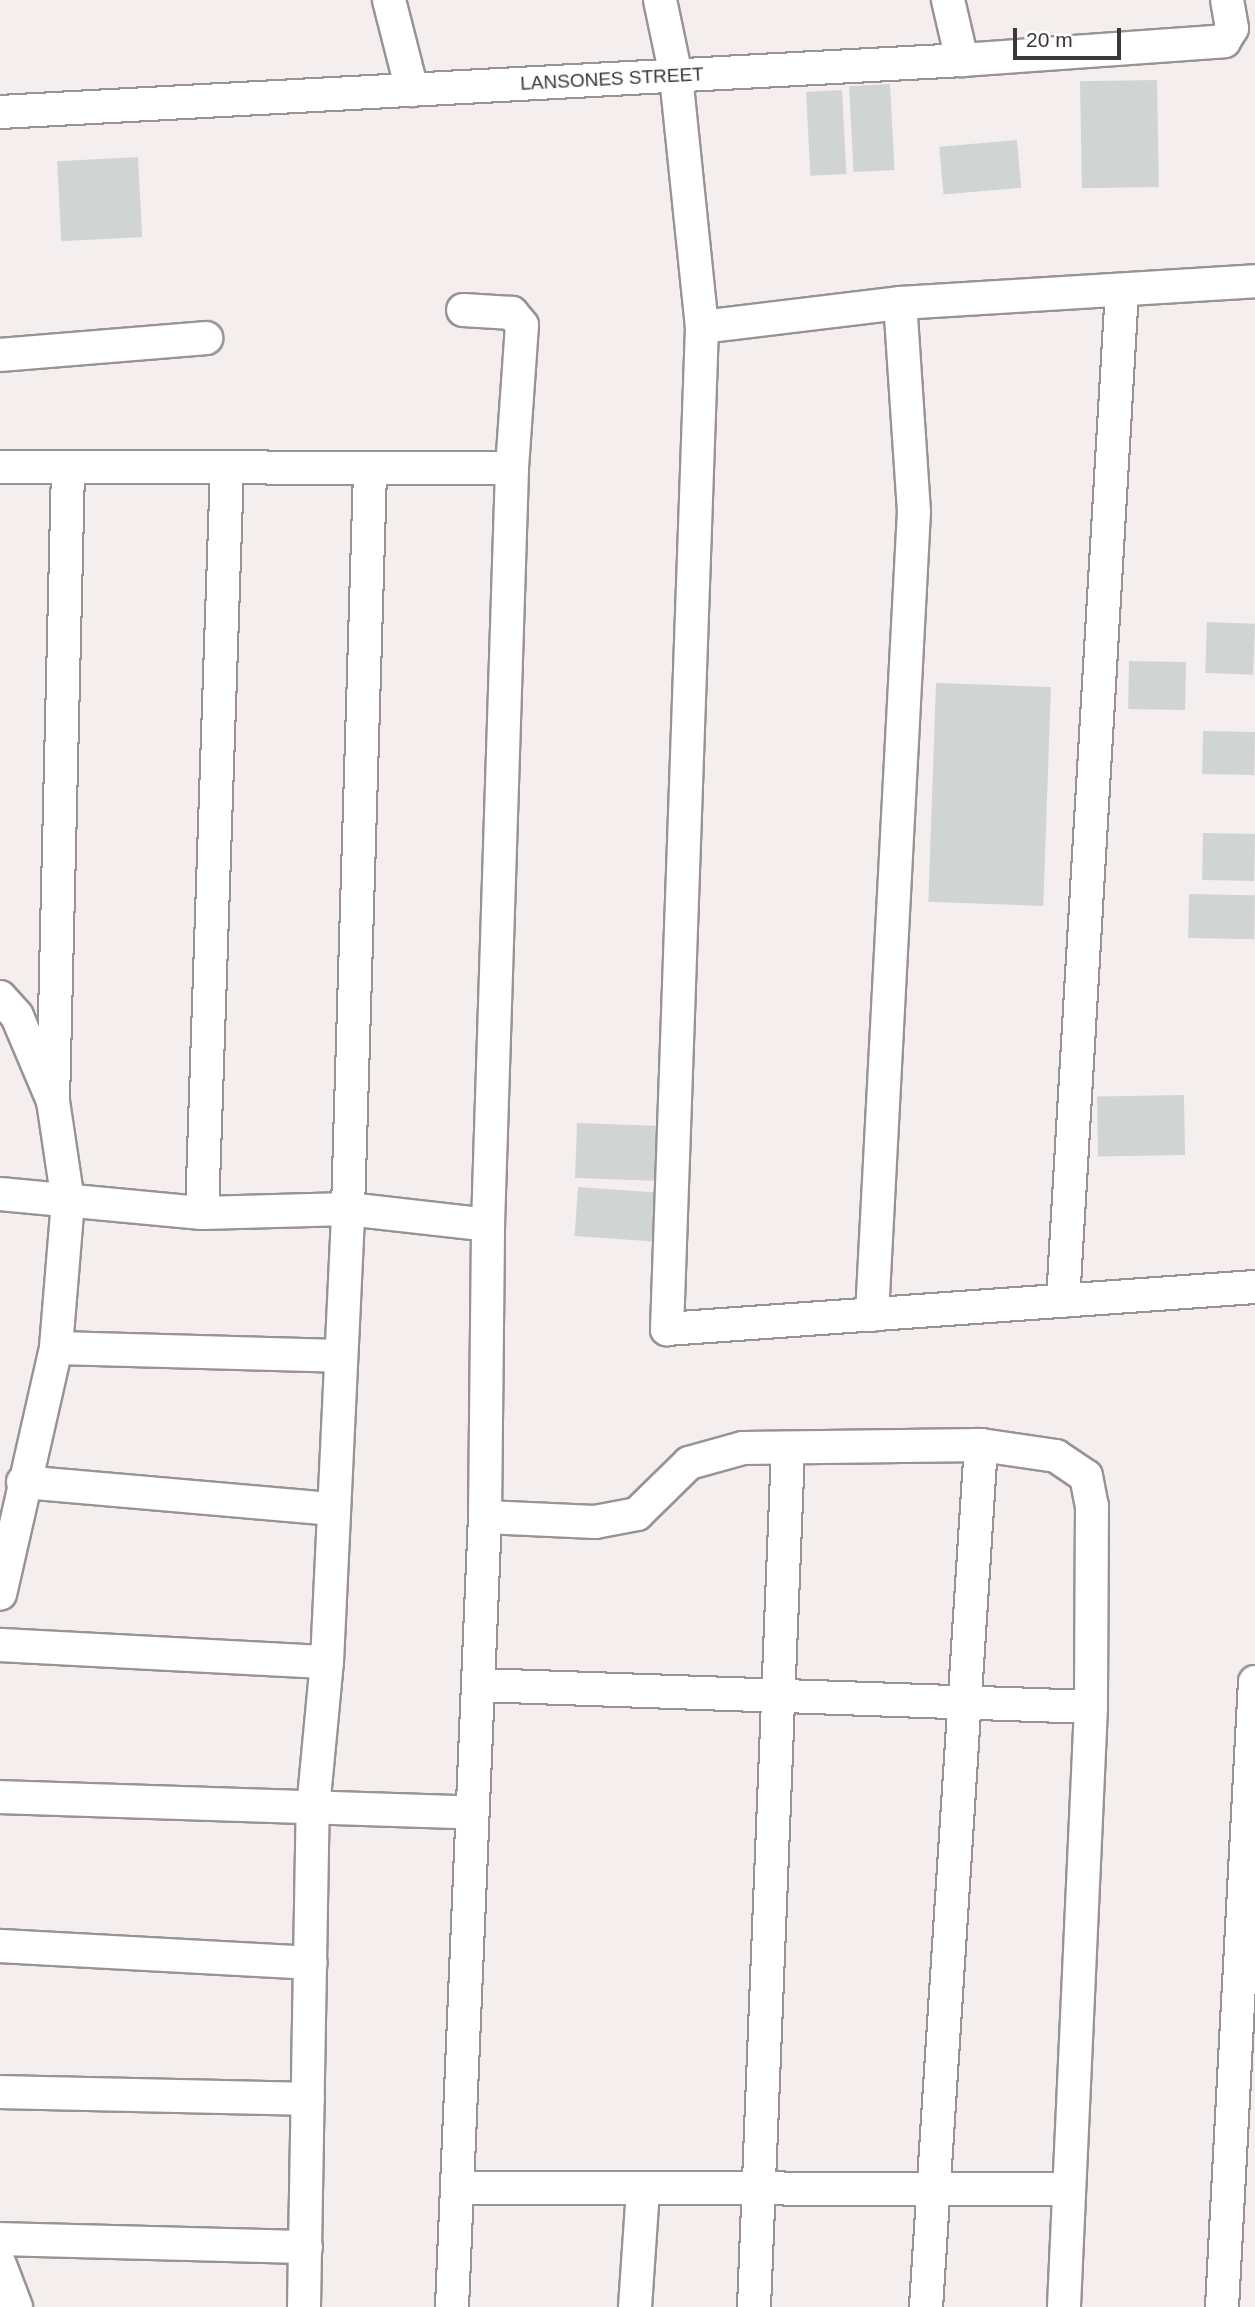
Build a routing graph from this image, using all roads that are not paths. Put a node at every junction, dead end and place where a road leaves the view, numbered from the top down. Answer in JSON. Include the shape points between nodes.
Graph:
{"nodes":[{"id":1,"x":389,"y":0,"type":"edge"},
{"id":2,"x":660,"y":0,"type":"edge"},
{"id":3,"x":948,"y":0,"type":"edge"},
{"id":4,"x":1227,"y":0,"type":"edge"},
{"id":5,"x":962,"y":60,"type":"junction"},
{"id":6,"x":676,"y":76,"type":"junction"},
{"id":7,"x":412,"y":90,"type":"junction"},
{"id":8,"x":0,"y":112,"type":"edge"},
{"id":9,"x":1255,"y":281,"type":"edge"},
{"id":10,"x":1122,"y":290,"type":"junction"},
{"id":11,"x":900,"y":303,"type":"junction"},
{"id":12,"x":463,"y":310,"type":"dead end"},
{"id":13,"x":702,"y":327,"type":"junction"},
{"id":14,"x":206,"y":338,"type":"dead end"},
{"id":15,"x":0,"y":355,"type":"edge"},
{"id":16,"x":0,"y":467,"type":"edge"},
{"id":17,"x":68,"y":468,"type":"junction"},
{"id":18,"x":512,"y":468,"type":"junction"},
{"id":19,"x":227,"y":469,"type":"junction"},
{"id":20,"x":370,"y":470,"type":"junction"},
{"id":21,"x":0,"y":997,"type":"edge"},
{"id":22,"x":53,"y":1101,"type":"junction"},
{"id":23,"x":0,"y":1194,"type":"edge"},
{"id":24,"x":68,"y":1201,"type":"junction"},
{"id":25,"x":348,"y":1209,"type":"junction"},
{"id":26,"x":202,"y":1213,"type":"junction"},
{"id":27,"x":488,"y":1225,"type":"junction"},
{"id":28,"x":1255,"y":1287,"type":"edge"},
{"id":29,"x":1063,"y":1301,"type":"junction"},
{"id":30,"x":872,"y":1315,"type":"junction"},
{"id":31,"x":56,"y":1348,"type":"junction"},
{"id":32,"x":341,"y":1356,"type":"junction"},
{"id":33,"x":981,"y":1445,"type":"junction"},
{"id":34,"x":788,"y":1448,"type":"junction"},
{"id":35,"x":23,"y":1482,"type":"junction"},
{"id":36,"x":332,"y":1509,"type":"junction"},
{"id":37,"x":485,"y":1517,"type":"junction"},
{"id":38,"x":0,"y":1594,"type":"edge"},
{"id":39,"x":0,"y":1645,"type":"edge"},
{"id":40,"x":327,"y":1662,"type":"junction"},
{"id":41,"x":1255,"y":1682,"type":"edge"},
{"id":42,"x":479,"y":1685,"type":"junction"},
{"id":43,"x":775,"y":1695,"type":"junction"},
{"id":44,"x":962,"y":1702,"type":"junction"},
{"id":45,"x":1091,"y":1707,"type":"junction"},
{"id":46,"x":0,"y":1797,"type":"edge"},
{"id":47,"x":313,"y":1809,"type":"junction"},
{"id":48,"x":470,"y":1813,"type":"junction"},
{"id":49,"x":0,"y":1946,"type":"edge"},
{"id":50,"x":311,"y":1962,"type":"junction"},
{"id":51,"x":0,"y":2092,"type":"edge"},
{"id":52,"x":308,"y":2099,"type":"junction"},
{"id":53,"x":459,"y":2188,"type":"junction"},
{"id":54,"x":643,"y":2189,"type":"junction"},
{"id":55,"x":760,"y":2189,"type":"junction"},
{"id":56,"x":934,"y":2189,"type":"junction"},
{"id":57,"x":1069,"y":2189,"type":"junction"},
{"id":58,"x":0,"y":2239,"type":"edge"},
{"id":59,"x":306,"y":2247,"type":"junction"},
{"id":60,"x":0,"y":2265,"type":"edge"},
{"id":61,"x":16,"y":2307,"type":"edge"},
{"id":62,"x":304,"y":2307,"type":"edge"},
{"id":63,"x":452,"y":2307,"type":"edge"},
{"id":64,"x":635,"y":2307,"type":"edge"},
{"id":65,"x":754,"y":2307,"type":"edge"},
{"id":66,"x":926,"y":2307,"type":"edge"},
{"id":67,"x":1064,"y":2307,"type":"edge"},
{"id":68,"x":1222,"y":2307,"type":"edge"}],
"edges":[{"from":1,"to":7,"type":"street"},
{"from":2,"to":6,"type":"street"},
{"from":3,"to":5,"type":"street"},
{"from":4,"to":5,"type":"street","name":"LANSONES STREET","via":[[1232,28],[1224,41]]},
{"from":5,"to":6,"type":"street","name":"LANSONES STREET"},
{"from":6,"to":7,"type":"street","name":"LANSONES STREET"},
{"from":6,"to":13,"type":"street"},
{"from":7,"to":8,"type":"street","name":"LANSONES STREET"},
{"from":9,"to":10,"type":"street"},
{"from":10,"to":11,"type":"street"},
{"from":10,"to":29,"type":"street"},
{"from":11,"to":13,"type":"street"},
{"from":11,"to":30,"type":"street","via":[[914,512]]},
{"from":12,"to":18,"type":"street","via":[[512,313],[522,325]]},
{"from":13,"to":30,"type":"street","via":[[667,1329]]},
{"from":14,"to":15,"type":"street"},
{"from":16,"to":17,"type":"street"},
{"from":17,"to":19,"type":"street"},
{"from":17,"to":22,"type":"street"},
{"from":18,"to":20,"type":"street"},
{"from":18,"to":27,"type":"street"},
{"from":19,"to":20,"type":"street"},
{"from":19,"to":26,"type":"street"},
{"from":20,"to":25,"type":"street"},
{"from":21,"to":22,"type":"street","via":[[16,1016]]},
{"from":22,"to":24,"type":"street"},
{"from":23,"to":24,"type":"street"},
{"from":24,"to":26,"type":"street"},
{"from":24,"to":31,"type":"street"},
{"from":25,"to":26,"type":"street"},
{"from":25,"to":27,"type":"street"},
{"from":25,"to":32,"type":"street"},
{"from":27,"to":37,"type":"street"},
{"from":28,"to":29,"type":"street"},
{"from":29,"to":30,"type":"street"},
{"from":31,"to":32,"type":"street"},
{"from":31,"to":35,"type":"street"},
{"from":32,"to":36,"type":"street"},
{"from":33,"to":34,"type":"street"},
{"from":33,"to":44,"type":"street"},
{"from":33,"to":45,"type":"street","via":[[1056,1455],[1086,1476],[1092,1506]]},
{"from":34,"to":37,"type":"street","via":[[743,1448],[689,1463],[637,1514],[595,1522]]},
{"from":34,"to":43,"type":"street"},
{"from":35,"to":36,"type":"street"},
{"from":35,"to":38,"type":"street"},
{"from":36,"to":40,"type":"street"},
{"from":37,"to":42,"type":"street"},
{"from":39,"to":40,"type":"street"},
{"from":40,"to":47,"type":"street"},
{"from":41,"to":68,"type":"street"},
{"from":42,"to":43,"type":"street"},
{"from":42,"to":48,"type":"street"},
{"from":43,"to":44,"type":"street"},
{"from":43,"to":55,"type":"street"},
{"from":44,"to":45,"type":"street"},
{"from":44,"to":56,"type":"street"},
{"from":45,"to":57,"type":"street"},
{"from":46,"to":47,"type":"street"},
{"from":47,"to":48,"type":"street"},
{"from":47,"to":50,"type":"street"},
{"from":48,"to":53,"type":"street"},
{"from":49,"to":50,"type":"street"},
{"from":50,"to":52,"type":"street"},
{"from":51,"to":52,"type":"street"},
{"from":52,"to":59,"type":"street"},
{"from":53,"to":54,"type":"street"},
{"from":53,"to":63,"type":"street"},
{"from":54,"to":55,"type":"street"},
{"from":54,"to":64,"type":"street"},
{"from":55,"to":56,"type":"street"},
{"from":55,"to":65,"type":"street"},
{"from":56,"to":57,"type":"street"},
{"from":56,"to":66,"type":"street"},
{"from":57,"to":67,"type":"street"},
{"from":58,"to":59,"type":"street"},
{"from":59,"to":62,"type":"street"},
{"from":60,"to":61,"type":"street"}]}
